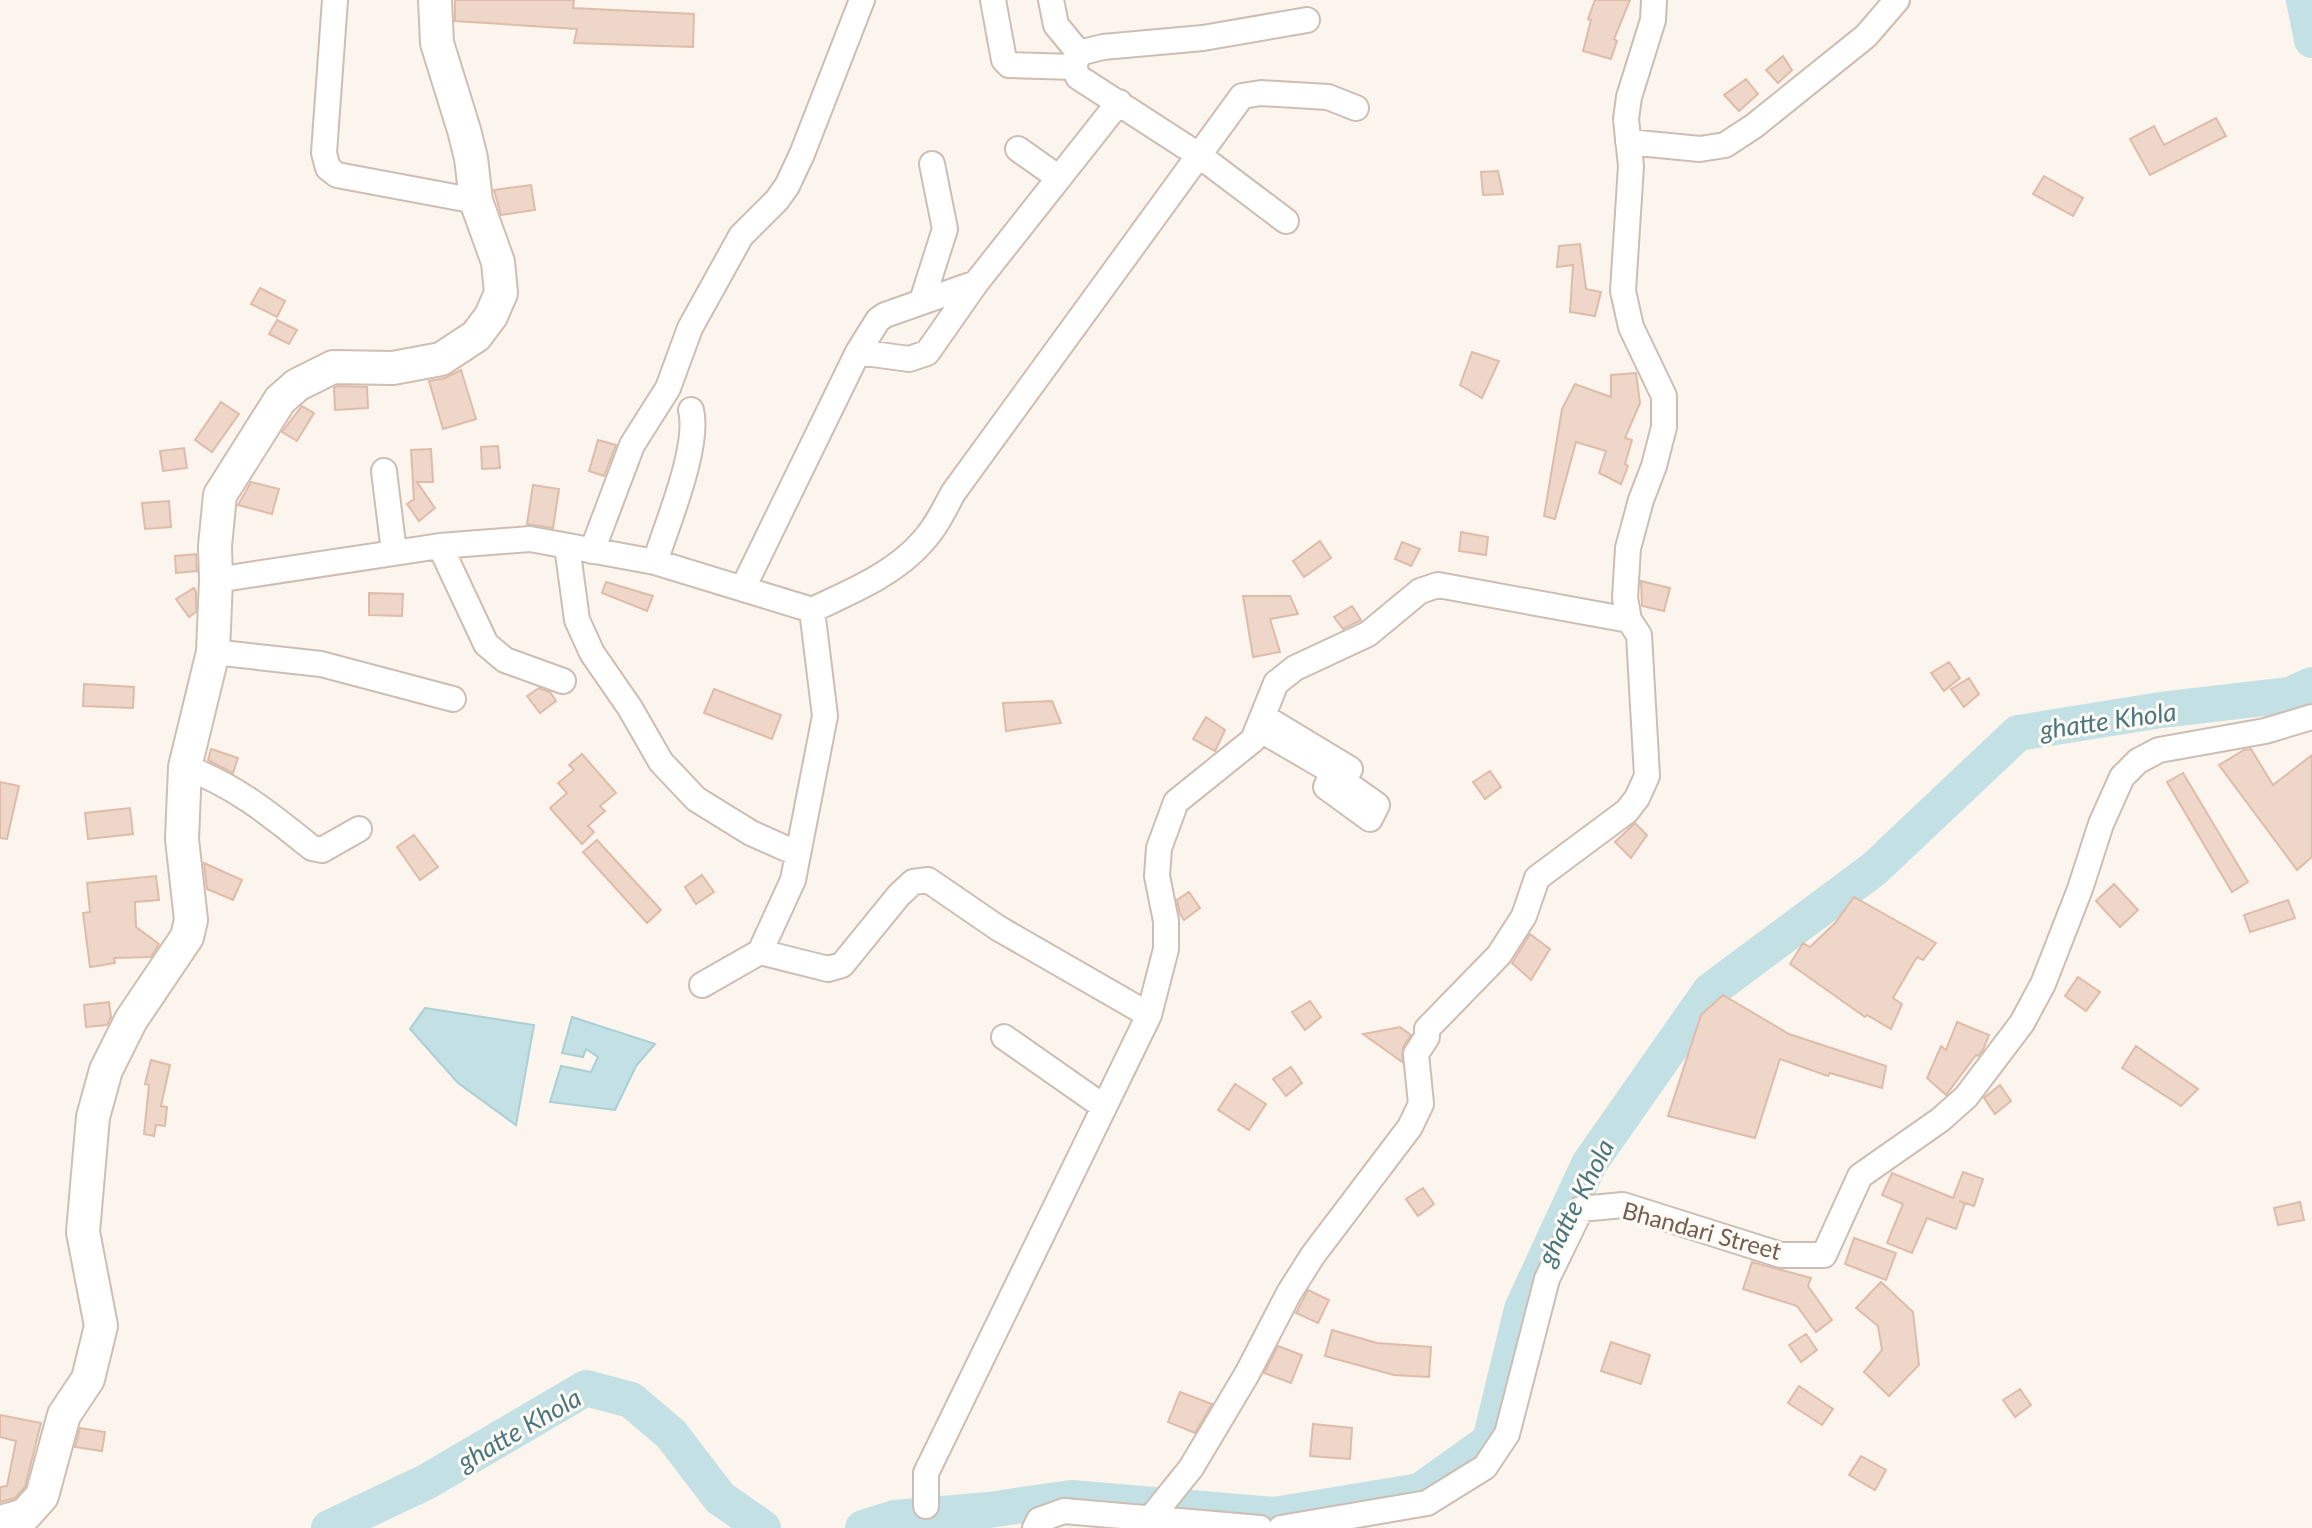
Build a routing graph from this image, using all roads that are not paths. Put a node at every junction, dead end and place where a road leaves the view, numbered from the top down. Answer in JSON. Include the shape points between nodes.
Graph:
{"nodes":[{"id":1,"x":335,"y":0,"type":"edge"},
{"id":2,"x":435,"y":0,"type":"edge"},
{"id":3,"x":862,"y":0,"type":"edge"},
{"id":4,"x":993,"y":0,"type":"edge"},
{"id":5,"x":1051,"y":0,"type":"edge"},
{"id":6,"x":1654,"y":0,"type":"edge"},
{"id":7,"x":1897,"y":0,"type":"edge"},
{"id":8,"x":1307,"y":20,"type":"dead end"},
{"id":9,"x":1076,"y":60,"type":"junction"},
{"id":10,"x":1119,"y":102,"type":"junction"},
{"id":11,"x":1356,"y":108,"type":"dead end"},
{"id":12,"x":1628,"y":142,"type":"junction"},
{"id":13,"x":1018,"y":149,"type":"dead end"},
{"id":14,"x":1200,"y":156,"type":"junction"},
{"id":15,"x":932,"y":164,"type":"dead end"},
{"id":16,"x":1059,"y":178,"type":"junction"},
{"id":17,"x":476,"y":201,"type":"junction"},
{"id":18,"x":1286,"y":221,"type":"dead end"},
{"id":19,"x":976,"y":283,"type":"junction"},
{"id":20,"x":922,"y":301,"type":"junction"},
{"id":21,"x":858,"y":352,"type":"junction"},
{"id":22,"x":691,"y":410,"type":"dead end"},
{"id":23,"x":384,"y":471,"type":"dead end"},
{"id":24,"x":440,"y":546,"type":"junction"},
{"id":25,"x":567,"y":546,"type":"junction"},
{"id":26,"x":592,"y":551,"type":"junction"},
{"id":27,"x":394,"y":552,"type":"junction"},
{"id":28,"x":655,"y":562,"type":"junction"},
{"id":29,"x":216,"y":580,"type":"junction"},
{"id":30,"x":743,"y":588,"type":"junction"},
{"id":31,"x":812,"y":610,"type":"junction"},
{"id":32,"x":1629,"y":620,"type":"junction"},
{"id":33,"x":213,"y":652,"type":"junction"},
{"id":34,"x":563,"y":681,"type":"dead end"},
{"id":35,"x":453,"y":699,"type":"dead end"},
{"id":36,"x":2312,"y":717,"type":"edge"},
{"id":37,"x":1262,"y":723,"type":"junction"},
{"id":38,"x":185,"y":767,"type":"junction"},
{"id":39,"x":359,"y":829,"type":"dead end"},
{"id":40,"x":798,"y":854,"type":"junction"},
{"id":41,"x":760,"y":952,"type":"junction"},
{"id":42,"x":702,"y":985,"type":"dead end"},
{"id":43,"x":1149,"y":1015,"type":"junction"},
{"id":44,"x":1004,"y":1037,"type":"dead end"},
{"id":45,"x":1104,"y":1107,"type":"junction"},
{"id":46,"x":926,"y":1506,"type":"dead end"},
{"id":47,"x":1150,"y":1519,"type":"junction"},
{"id":48,"x":0,"y":1522,"type":"edge"},
{"id":49,"x":1035,"y":1528,"type":"edge"},
{"id":50,"x":1260,"y":1528,"type":"edge"},
{"id":51,"x":1281,"y":1528,"type":"edge"}],
"edges":[{"from":1,"to":17,"type":"street","via":[[324,153],[328,168],[337,175]]},
{"from":2,"to":17,"type":"street","via":[[437,43],[471,158]]},
{"from":3,"to":26,"type":"street","via":[[787,186],[741,236],[690,328],[668,388],[632,445]]},
{"from":4,"to":9,"type":"street","via":[[1009,65]]},
{"from":5,"to":9,"type":"street","via":[[1056,25]]},
{"from":6,"to":12,"type":"street","via":[[1650,32],[1629,97]]},
{"from":7,"to":12,"type":"street","via":[[1866,36],[1725,145],[1700,149]]},
{"from":8,"to":9,"type":"street","via":[[1203,38],[1103,47]]},
{"from":9,"to":10,"type":"street","via":[[1078,77]]},
{"from":10,"to":14,"type":"street"},
{"from":10,"to":16,"type":"street"},
{"from":11,"to":14,"type":"street","via":[[1328,97],[1242,96]]},
{"from":12,"to":32,"type":"street","via":[[1623,291],[1631,327],[1664,396],[1664,427],[1628,548]]},
{"from":13,"to":16,"type":"street"},
{"from":14,"to":18,"type":"street"},
{"from":14,"to":31,"type":"street","via":[[923,541],[899,563]]},
{"from":15,"to":20,"type":"street","via":[[945,229]]},
{"from":16,"to":19,"type":"street"},
{"from":17,"to":29,"type":"street","via":[[498,262],[501,293],[491,316],[476,336],[441,359],[393,368],[333,367],[280,400],[220,495]]},
{"from":19,"to":20,"type":"street"},
{"from":19,"to":21,"type":"street","via":[[927,353],[909,359]]},
{"from":20,"to":21,"type":"street","via":[[878,320]]},
{"from":21,"to":30,"type":"street"},
{"from":22,"to":28,"type":"street","via":[[692,444]]},
{"from":23,"to":27,"type":"street"},
{"from":24,"to":25,"type":"street","via":[[530,539]]},
{"from":24,"to":27,"type":"street"},
{"from":24,"to":34,"type":"street","via":[[486,644],[505,660]]},
{"from":25,"to":26,"type":"street"},
{"from":25,"to":40,"type":"street","via":[[577,620],[661,762],[696,799]]},
{"from":26,"to":28,"type":"street"},
{"from":27,"to":29,"type":"street"},
{"from":28,"to":30,"type":"street"},
{"from":29,"to":33,"type":"street"},
{"from":30,"to":31,"type":"street"},
{"from":31,"to":40,"type":"street","via":[[825,716]]},
{"from":32,"to":37,"type":"street","via":[[1438,585],[1420,591],[1368,634],[1295,668],[1276,683]]},
{"from":32,"to":47,"type":"street","via":[[1639,635],[1644,703],[1647,776],[1637,798],[1537,878],[1524,916],[1499,955],[1427,1029],[1416,1054],[1421,1104],[1410,1127],[1313,1255],[1191,1468]]},
{"from":33,"to":35,"type":"street","via":[[321,664]]},
{"from":33,"to":38,"type":"street"},
{"from":36,"to":51,"type":"street","name":"Bhandari Street","via":[[2159,750],[2122,777],[2043,984],[2022,1023],[1966,1097],[1860,1176],[1824,1255],[1781,1255],[1623,1205],[1581,1209],[1547,1279],[1507,1434],[1485,1467],[1427,1503]]},
{"from":37,"to":37,"type":"street","via":[[1333,772],[1326,787],[1370,819],[1377,805],[1343,781],[1350,769]]},
{"from":37,"to":43,"type":"street","via":[[1253,740],[1176,802],[1167,821],[1157,876],[1166,949]]},
{"from":38,"to":39,"type":"street","via":[[250,799],[312,848],[322,850]]},
{"from":38,"to":48,"type":"street","via":[[182,839],[191,920],[187,937],[131,1020],[106,1070],[93,1117],[83,1232],[101,1326],[88,1379],[64,1415],[42,1496],[25,1515]]},
{"from":40,"to":41,"type":"street","via":[[793,880]]},
{"from":41,"to":42,"type":"street"},
{"from":41,"to":43,"type":"street","via":[[828,969],[842,965],[899,895],[913,882],[928,880],[998,928]]},
{"from":43,"to":45,"type":"street"},
{"from":44,"to":45,"type":"street"},
{"from":45,"to":46,"type":"street","via":[[926,1473]]},
{"from":47,"to":49,"type":"street","via":[[1064,1511],[1039,1520]]},
{"from":47,"to":50,"type":"street"}]}
